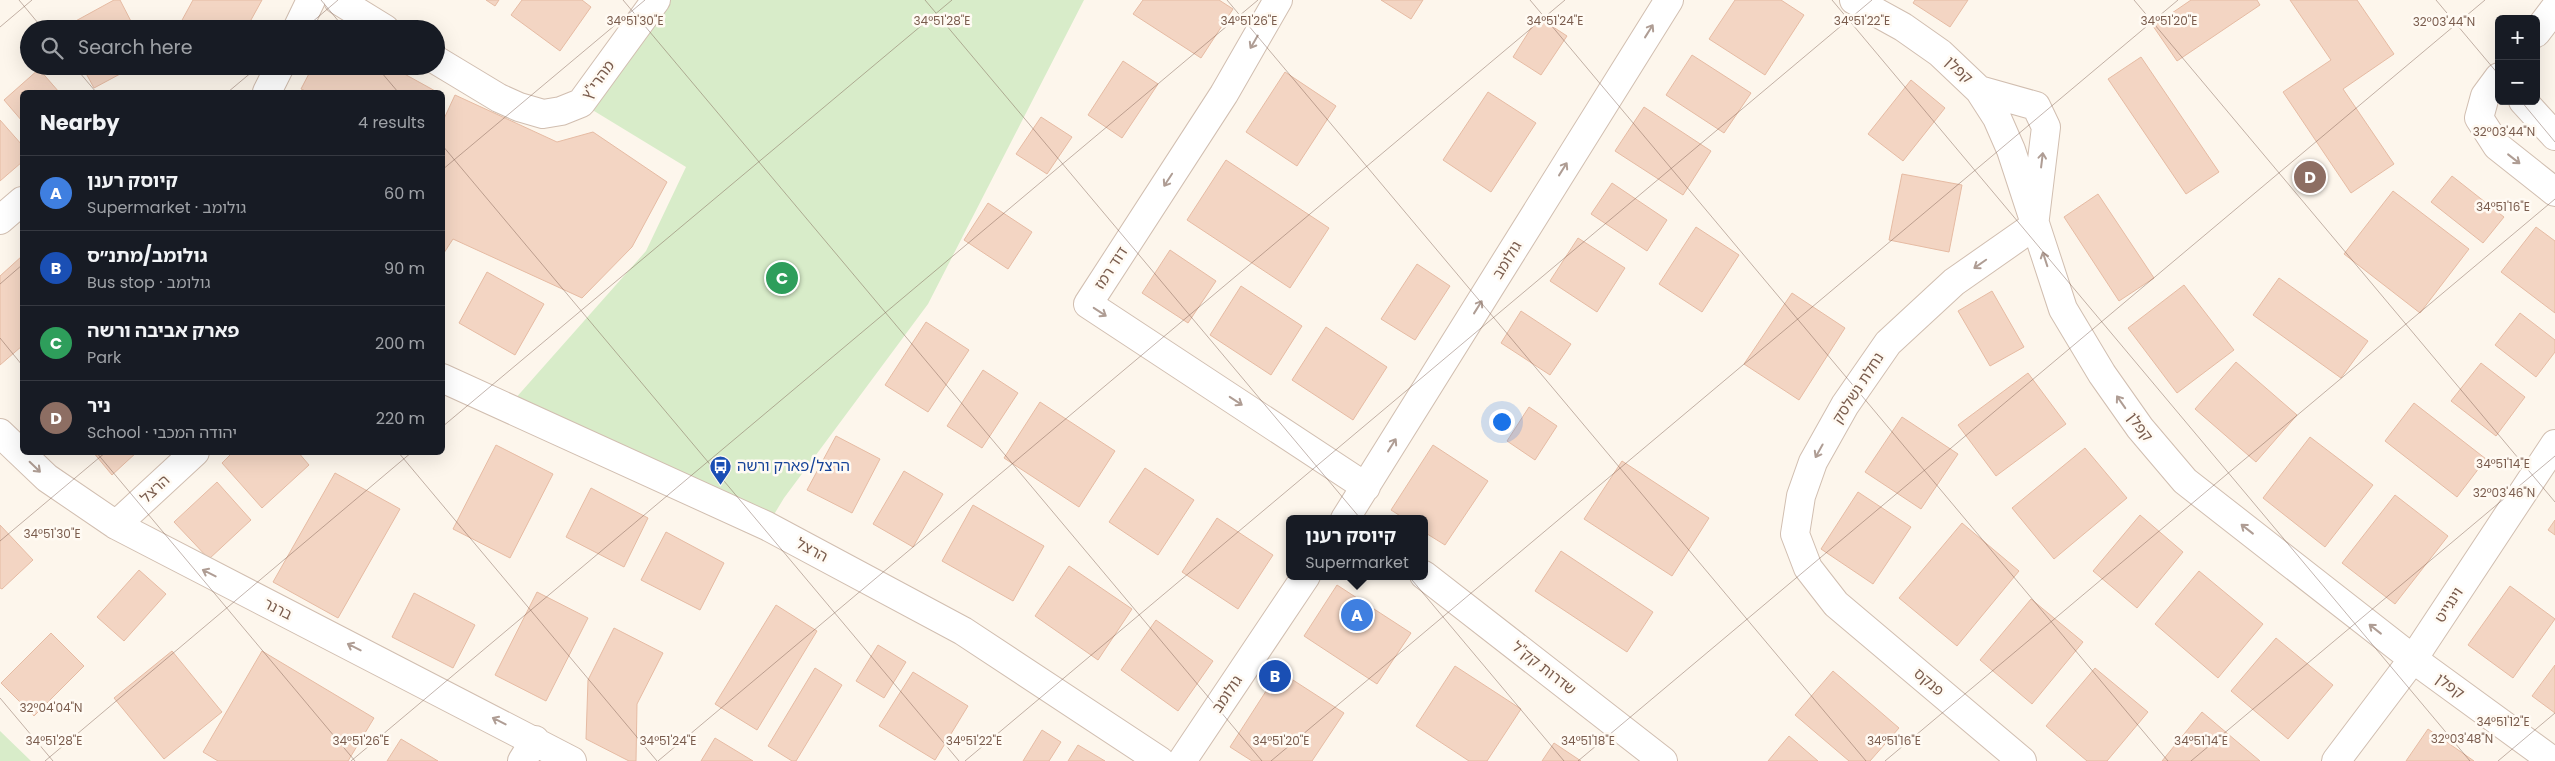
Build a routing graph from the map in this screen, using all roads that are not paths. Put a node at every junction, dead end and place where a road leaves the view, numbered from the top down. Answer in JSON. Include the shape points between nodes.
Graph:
{"nodes":[{"id":1,"x":311,"y":0,"type":"edge"},
{"id":2,"x":338,"y":0,"type":"edge"},
{"id":3,"x":656,"y":0,"type":"edge"},
{"id":4,"x":1278,"y":0,"type":"edge"},
{"id":5,"x":1668,"y":0,"type":"edge"},
{"id":6,"x":1854,"y":0,"type":"edge"},
{"id":7,"x":2555,"y":8,"type":"edge"},
{"id":8,"x":301,"y":20,"type":"edge"},
{"id":9,"x":370,"y":20,"type":"edge"},
{"id":10,"x":2540,"y":28,"type":"edge"},
{"id":11,"x":445,"y":66,"type":"edge"},
{"id":12,"x":276,"y":75,"type":"edge"},
{"id":13,"x":2495,"y":82,"type":"edge"},
{"id":14,"x":268,"y":90,"type":"edge"},
{"id":15,"x":1979,"y":90,"type":"junction"},
{"id":16,"x":2527,"y":105,"type":"edge"},
{"id":17,"x":2555,"y":136,"type":"edge"},
{"id":18,"x":2555,"y":192,"type":"edge"},
{"id":19,"x":20,"y":203,"type":"edge"},
{"id":20,"x":0,"y":220,"type":"edge"},
{"id":21,"x":2034,"y":226,"type":"junction"},
{"id":22,"x":445,"y":379,"type":"edge"},
{"id":23,"x":0,"y":433,"type":"edge"},
{"id":24,"x":2555,"y":444,"type":"edge"},
{"id":25,"x":20,"y":452,"type":"edge"},
{"id":26,"x":23,"y":455,"type":"edge"},
{"id":27,"x":192,"y":455,"type":"edge"},
{"id":28,"x":1366,"y":487,"type":"junction"},
{"id":29,"x":1350,"y":515,"type":"edge"},
{"id":30,"x":116,"y":526,"type":"junction"},
{"id":31,"x":1428,"y":579,"type":"edge"},
{"id":32,"x":1303,"y":580,"type":"edge"},
{"id":33,"x":1836,"y":604,"type":"joint"},
{"id":34,"x":2413,"y":659,"type":"junction"},
{"id":35,"x":528,"y":750,"type":"edge"},
{"id":36,"x":572,"y":761,"type":"edge"},
{"id":37,"x":1160,"y":761,"type":"edge"},
{"id":38,"x":1182,"y":761,"type":"edge"},
{"id":39,"x":1663,"y":761,"type":"edge"},
{"id":40,"x":2022,"y":761,"type":"edge"},
{"id":41,"x":2336,"y":761,"type":"edge"},
{"id":42,"x":2553,"y":761,"type":"edge"}],
"edges":[{"from":1,"to":8,"type":"street"},
{"from":2,"to":9,"type":"street"},
{"from":3,"to":11,"type":"street","name":"מהרי\"ץ","via":[[581,103],[566,110],[543,114],[519,107]]},
{"from":4,"to":28,"type":"street","name":"דוד רמז","one_way":true,"via":[[1224,94],[1088,304]]},
{"from":28,"to":5,"type":"street","name":"גולומב","one_way":true},
{"from":6,"to":15,"type":"street","name":"קפלן","via":[[1903,27],[1940,53]]},
{"from":7,"to":10,"type":"street"},
{"from":12,"to":14,"type":"street"},
{"from":13,"to":18,"type":"street","one_way":true,"via":[[2485,96],[2479,118],[2497,146]]},
{"from":15,"to":21,"type":"street","name":"קפלן","via":[[1997,118],[2011,150]]},
{"from":21,"to":15,"type":"street","one_way":true,"via":[[2046,127],[2036,106]]},
{"from":16,"to":17,"type":"street"},
{"from":19,"to":20,"type":"street"},
{"from":21,"to":33,"type":"street","name":"נחלת נשלסק","one_way":true,"via":[[1954,282],[1888,343],[1845,405],[1813,462],[1801,496],[1795,534],[1808,568]]},
{"from":34,"to":21,"type":"street","name":"קפלן","one_way":true,"via":[[2185,481],[2168,462],[2102,374],[2063,309]]},
{"from":22,"to":37,"type":"street","name":"הרצל","via":[[776,531],[963,631]]},
{"from":23,"to":25,"type":"street","name":"ברנר","one_way":true},
{"from":24,"to":34,"type":"street","name":"וינגייט"},
{"from":26,"to":30,"type":"street","name":"ברנר","one_way":true,"via":[[47,478]]},
{"from":27,"to":30,"type":"street","name":"הרצל"},
{"from":28,"to":29,"type":"street","name":"גולומב"},
{"from":35,"to":30,"type":"street","name":"ברנר","one_way":true},
{"from":31,"to":39,"type":"street","name":"שדרות קק\"ל"},
{"from":32,"to":38,"type":"street","name":"גולומב"},
{"from":33,"to":40,"type":"street","name":"פנקס"},
{"from":34,"to":41,"type":"street","name":"וינגייט"},
{"from":34,"to":42,"type":"street","name":"קפלן"},
{"from":35,"to":36,"type":"street","name":"ברנר"}]}
